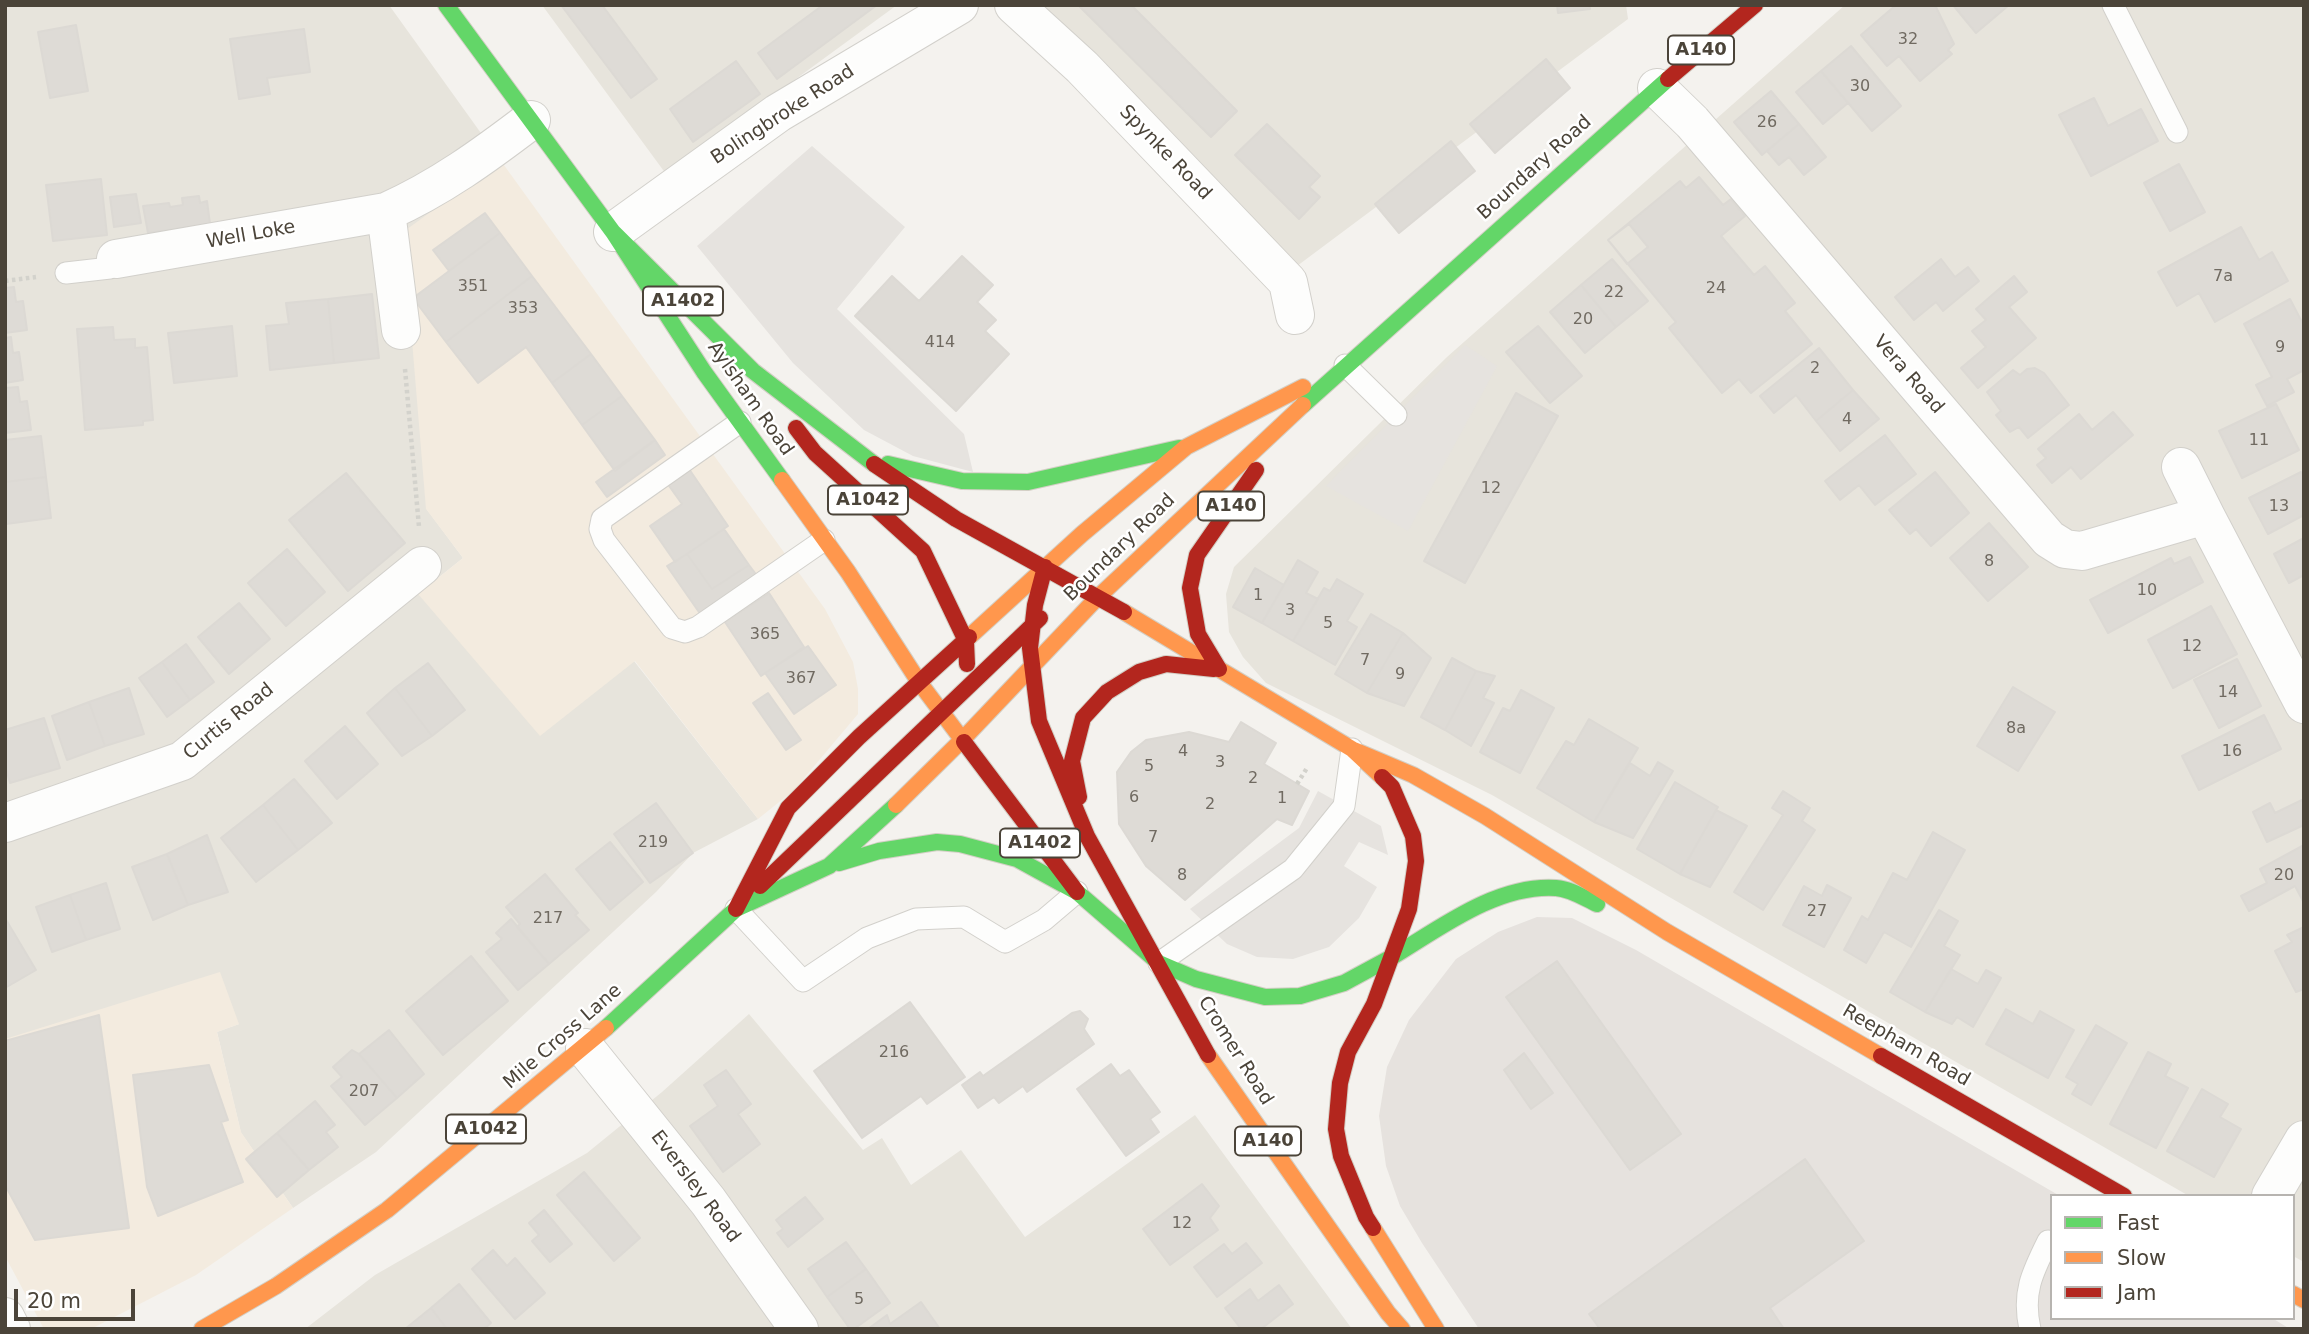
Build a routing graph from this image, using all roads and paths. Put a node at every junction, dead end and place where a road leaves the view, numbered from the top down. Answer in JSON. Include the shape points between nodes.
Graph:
{"nodes":[{"id":1,"x":446,"y":5,"type":"edge"},
{"id":2,"x":959,"y":5,"type":"edge"},
{"id":3,"x":1014,"y":5,"type":"edge"},
{"id":4,"x":1755,"y":5,"type":"edge"},
{"id":5,"x":2113,"y":5,"type":"edge"},
{"id":6,"x":1657,"y":88,"type":"junction"},
{"id":7,"x":531,"y":120,"type":"junction"},
{"id":8,"x":2177,"y":132,"type":"dead end"},
{"id":9,"x":387,"y":212,"type":"junction"},
{"id":10,"x":613,"y":232,"type":"junction"},
{"id":11,"x":116,"y":259,"type":"joint"},
{"id":12,"x":66,"y":273,"type":"dead end"},
{"id":13,"x":1295,"y":314,"type":"dead end"},
{"id":14,"x":401,"y":330,"type":"joint"},
{"id":15,"x":1345,"y":365,"type":"junction"},
{"id":16,"x":752,"y":370,"type":"junction"},
{"id":17,"x":1396,"y":415,"type":"dead end"},
{"id":18,"x":740,"y":422,"type":"junction"},
{"id":19,"x":1186,"y":447,"type":"junction"},
{"id":20,"x":863,"y":457,"type":"junction"},
{"id":21,"x":2181,"y":467,"type":"dead end"},
{"id":22,"x":2205,"y":515,"type":"junction"},
{"id":23,"x":824,"y":540,"type":"junction"},
{"id":24,"x":422,"y":566,"type":"joint"},
{"id":25,"x":1045,"y":567,"type":"junction"},
{"id":26,"x":1097,"y":598,"type":"junction"},
{"id":27,"x":1074,"y":603,"type":"dead end"},
{"id":28,"x":1051,"y":607,"type":"dead end"},
{"id":29,"x":1033,"y":625,"type":"junction"},
{"id":30,"x":966,"y":641,"type":"junction"},
{"id":31,"x":1033,"y":666,"type":"junction"},
{"id":32,"x":1219,"y":669,"type":"junction"},
{"id":33,"x":919,"y":682,"type":"junction"},
{"id":34,"x":969,"y":688,"type":"junction"},
{"id":35,"x":2304,"y":704,"type":"edge"},
{"id":36,"x":942,"y":714,"type":"junction"},
{"id":37,"x":962,"y":740,"type":"junction"},
{"id":38,"x":1352,"y":749,"type":"junction"},
{"id":39,"x":5,"y":823,"type":"edge"},
{"id":40,"x":1087,"y":836,"type":"junction"},
{"id":41,"x":829,"y":866,"type":"junction"},
{"id":42,"x":1077,"y":892,"type":"junction"},
{"id":43,"x":736,"y":909,"type":"junction"},
{"id":44,"x":1667,"y":932,"type":"junction"},
{"id":45,"x":1392,"y":957,"type":"junction"},
{"id":46,"x":1159,"y":963,"type":"junction"},
{"id":47,"x":585,"y":1048,"type":"junction"},
{"id":48,"x":2304,"y":1140,"type":"edge"},
{"id":49,"x":2121,"y":1194,"type":"edge"},
{"id":50,"x":2272,"y":1194,"type":"edge"},
{"id":51,"x":2048,"y":1241,"type":"dead end"},
{"id":52,"x":5,"y":1317,"type":"edge"},
{"id":53,"x":11,"y":1329,"type":"edge"},
{"id":54,"x":202,"y":1329,"type":"edge"},
{"id":55,"x":799,"y":1329,"type":"edge"},
{"id":56,"x":1402,"y":1329,"type":"edge"},
{"id":57,"x":1436,"y":1329,"type":"edge"},
{"id":58,"x":2029,"y":1329,"type":"edge"}],
"edges":[{"from":1,"to":7,"type":"main road","name":"Aylsham Road","number":"A1402"},
{"from":2,"to":10,"type":"street","name":"Bolingbroke Road","via":[[779,114]]},
{"from":3,"to":13,"type":"street","name":"Spynke Road","via":[[1082,67],[1288,282]]},
{"from":4,"to":6,"type":"main road","name":"Boundary Road","number":"A140"},
{"from":5,"to":8,"type":"lane"},
{"from":6,"to":15,"type":"main road","name":"Boundary Road","number":"A140"},
{"from":6,"to":22,"type":"street","name":"Vera Road","via":[[1692,122],[2049,539],[2065,550],[2082,551]]},
{"from":7,"to":9,"type":"street","name":"Well Loke","via":[[472,165]]},
{"from":7,"to":10,"type":"main road","name":"Aylsham Road","number":"A1402"},
{"from":9,"to":11,"type":"street","name":"Well Loke"},
{"from":9,"to":14,"type":"street"},
{"from":10,"to":16,"type":"main road","number":"A1402"},
{"from":10,"to":18,"type":"main road","name":"Aylsham Road","number":"A1402"},
{"from":11,"to":12,"type":"lane","via":[[110,268]]},
{"from":14,"to":24,"type":"path"},
{"from":15,"to":17,"type":"lane"},
{"from":15,"to":19,"type":"main road","name":"Boundary Road","number":"A140"},
{"from":15,"to":26,"type":"main road","name":"Boundary Road","number":"A1042"},
{"from":15,"to":32,"type":"main road","name":"Boundary Road","number":"A140","via":[[1272,447],[1197,555],[1189,588],[1198,634]]},
{"from":16,"to":20,"type":"main road","number":"A140"},
{"from":16,"to":30,"type":"main road","number":"A1042","via":[[816,453],[923,551]]},
{"from":18,"to":23,"type":"main road","name":"Aylsham Road","number":"A1402"},
{"from":18,"to":23,"type":"lane","via":[[602,519],[604,540],[671,628],[685,632]]},
{"from":19,"to":20,"type":"main road","number":"A140","via":[[1028,482],[962,481]]},
{"from":19,"to":25,"type":"main road","name":"Boundary Road","number":"A140"},
{"from":20,"to":25,"type":"main road","number":"A140","via":[[956,519]]},
{"from":21,"to":22,"type":"street"},
{"from":22,"to":35,"type":"street"},
{"from":23,"to":33,"type":"main road","name":"Aylsham Road","number":"A1402"},
{"from":24,"to":39,"type":"street","name":"Curtis Road","via":[[182,761]]},
{"from":25,"to":26,"type":"main road","number":"A140"},
{"from":25,"to":29,"type":"main road","name":"Cromer Road","number":"A140"},
{"from":25,"to":30,"type":"main road","name":"Boundary Road","number":"A140"},
{"from":26,"to":27,"type":"main road"},
{"from":26,"to":31,"type":"main road","name":"Boundary Road","number":"A1042"},
{"from":26,"to":32,"type":"main road","number":"A140"},
{"from":28,"to":29,"type":"main road"},
{"from":29,"to":31,"type":"main road","name":"Cromer Road","number":"A140"},
{"from":29,"to":34,"type":"main road"},
{"from":30,"to":33,"type":"main road","name":"Boundary Road","number":"A140"},
{"from":30,"to":34,"type":"main road","number":"A1042"},
{"from":31,"to":37,"type":"main road","name":"Boundary Road","number":"A1042"},
{"from":31,"to":40,"type":"main road","name":"Cromer Road","number":"A140","via":[[1048,747]]},
{"from":32,"to":38,"type":"main road","name":"Reepham Road","number":"A140"},
{"from":32,"to":40,"type":"main road","name":"Reepham Road","number":"A140","via":[[1166,664],[1139,672],[1107,692],[1083,718],[1072,761]]},
{"from":33,"to":36,"type":"main road","name":"Cromer Road","number":"A1402"},
{"from":33,"to":43,"type":"main road","name":"Mile Cross Lane","number":"A1042","via":[[797,793]]},
{"from":34,"to":36,"type":"main road"},
{"from":34,"to":37,"type":"main road","number":"A1042"},
{"from":36,"to":37,"type":"main road","name":"Cromer Road","number":"A1402"},
{"from":36,"to":43,"type":"main road"},
{"from":37,"to":41,"type":"main road","name":"Mile Cross Lane","number":"A1042"},
{"from":37,"to":42,"type":"main road","name":"Cromer Road","number":"A1402"},
{"from":38,"to":44,"type":"main road","name":"Reepham Road","via":[[1413,775],[1485,816]]},
{"from":38,"to":45,"type":"main road","name":"Reepham Road","number":"A140","via":[[1392,787],[1413,836],[1416,861],[1409,909]]},
{"from":38,"to":46,"type":"lane","via":[[1344,806],[1293,869]]},
{"from":40,"to":46,"type":"main road","name":"Cromer Road","number":"A140"},
{"from":41,"to":42,"type":"main road","name":"Cromer Road","number":"A1042","via":[[879,851],[937,842],[960,844],[1017,859]]},
{"from":41,"to":43,"type":"main road","name":"Mile Cross Lane","number":"A1042"},
{"from":42,"to":43,"type":"lane","via":[[1044,920],[1005,942],[964,917],[916,919],[867,938],[803,981]]},
{"from":42,"to":46,"type":"main road","name":"Cromer Road","number":"A140"},
{"from":43,"to":47,"type":"main road","name":"Mile Cross Lane","number":"A1042"},
{"from":44,"to":45,"type":"main road","name":"Reepham Road","via":[[1558,888],[1515,892]]},
{"from":44,"to":49,"type":"main road","name":"Reepham Road"},
{"from":45,"to":46,"type":"main road","name":"Reepham Road","number":"A140","via":[[1344,983],[1300,996],[1265,997],[1196,979]]},
{"from":45,"to":57,"type":"main road","number":"A140","via":[[1348,1052],[1336,1129],[1341,1156],[1366,1217]]},
{"from":46,"to":56,"type":"main road","name":"Cromer Road","number":"A140","via":[[1201,1044]]},
{"from":47,"to":54,"type":"main road","name":"Mile Cross Lane","number":"A1042","via":[[387,1210],[276,1286]]},
{"from":47,"to":55,"type":"street","name":"Eversley Road","via":[[708,1201]]},
{"from":48,"to":50,"type":"street"},
{"from":51,"to":58,"type":"lane","via":[[2029,1280]]},
{"from":52,"to":53,"type":"street"}]}
